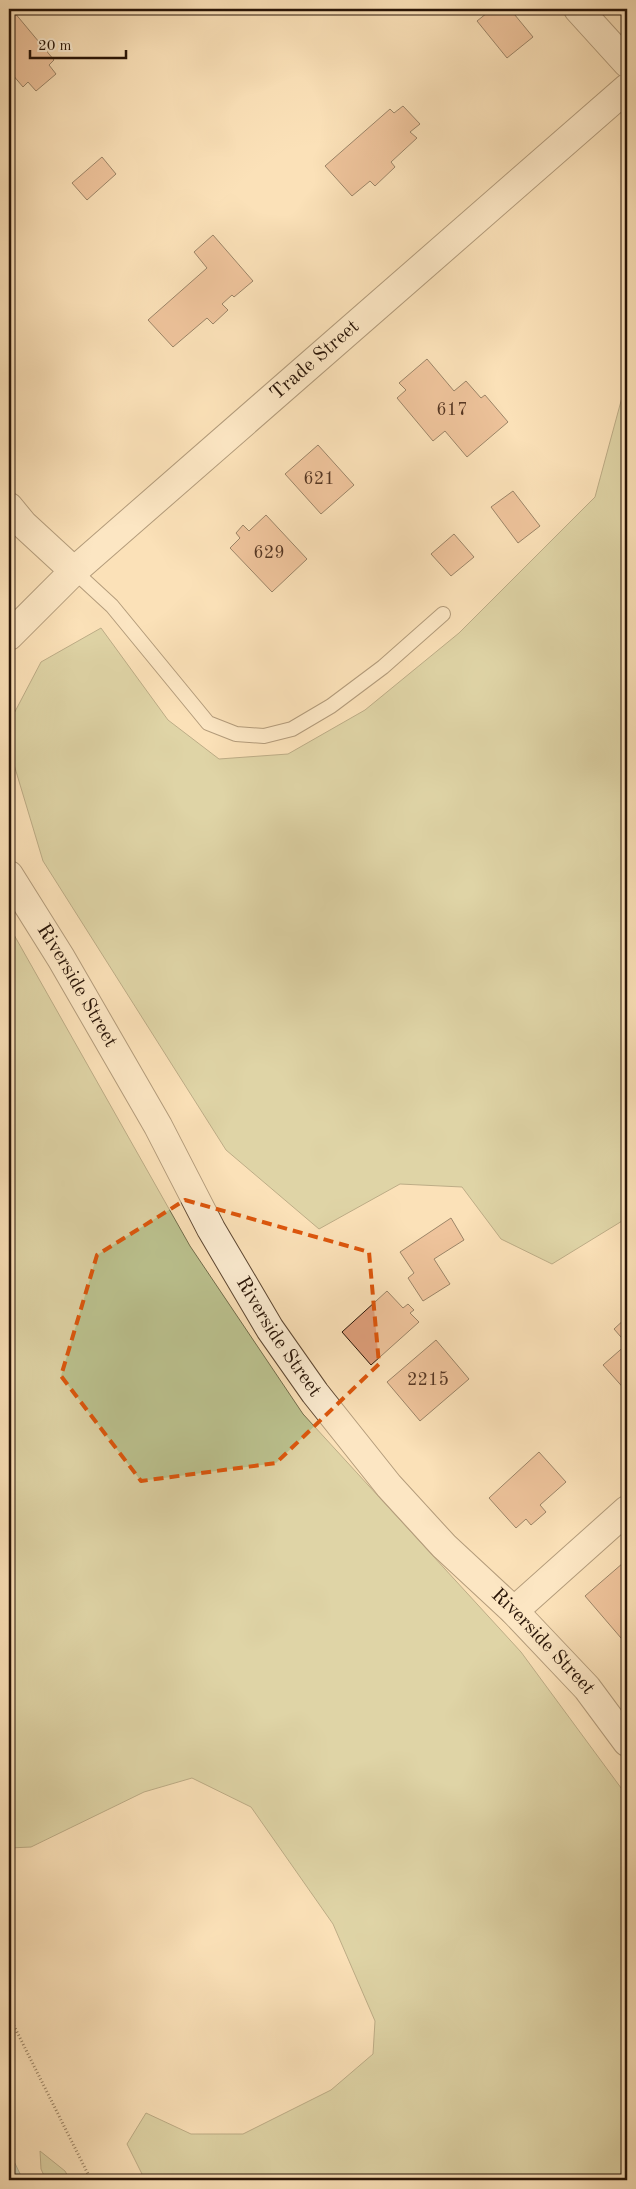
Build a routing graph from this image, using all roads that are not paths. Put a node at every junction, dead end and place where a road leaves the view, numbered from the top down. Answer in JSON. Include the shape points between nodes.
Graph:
{"nodes":[{"id":1,"x":578,"y":9,"type":"edge"},
{"id":2,"x":627,"y":63,"type":"edge"},
{"id":3,"x":627,"y":88,"type":"edge"},
{"id":4,"x":9,"y":507,"type":"edge"},
{"id":5,"x":74,"y":571,"type":"junction"},
{"id":6,"x":443,"y":614,"type":"dead end"},
{"id":7,"x":9,"y":636,"type":"edge"},
{"id":8,"x":9,"y":875,"type":"edge"},
{"id":9,"x":627,"y":1510,"type":"edge"},
{"id":10,"x":514,"y":1611,"type":"junction"},
{"id":11,"x":627,"y":1742,"type":"edge"}],
"edges":[{"from":1,"to":2,"type":"street"},
{"from":3,"to":5,"type":"street","name":"Trade Street"},
{"from":4,"to":5,"type":"street"},
{"from":5,"to":6,"type":"lane","via":[[112,606],[208,723],[236,734],[264,736],[300,724],[331,706],[383,667]]},
{"from":5,"to":7,"type":"street","name":"Trade Street"},
{"from":8,"to":10,"type":"street","name":"Riverside Street","via":[[153,1117],[211,1229],[270,1329],[315,1393],[389,1486],[444,1546]]},
{"from":9,"to":10,"type":"street"},
{"from":10,"to":11,"type":"street","name":"Riverside Street","via":[[587,1688]]}]}
